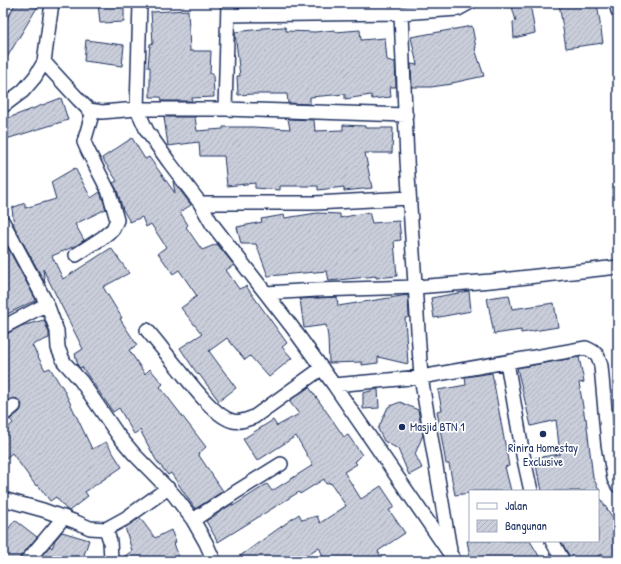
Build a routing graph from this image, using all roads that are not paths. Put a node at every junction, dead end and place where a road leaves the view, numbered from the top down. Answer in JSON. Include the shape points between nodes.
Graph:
{"nodes":[{"id":1,"x":52,"y":3,"type":"edge"},
{"id":2,"x":140,"y":3,"type":"edge"},
{"id":3,"x":469,"y":3,"type":"edge"},
{"id":4,"x":616,"y":3,"type":"edge"},
{"id":5,"x":228,"y":9,"type":"edge"},
{"id":6,"x":618,"y":12,"type":"edge"},
{"id":7,"x":401,"y":13,"type":"junction"},
{"id":8,"x":44,"y":62,"type":"junction"},
{"id":9,"x":3,"y":106,"type":"edge"},
{"id":10,"x":137,"y":109,"type":"junction"},
{"id":11,"x":225,"y":110,"type":"junction"},
{"id":12,"x":93,"y":111,"type":"junction"},
{"id":13,"x":406,"y":115,"type":"junction"},
{"id":14,"x":410,"y":198,"type":"junction"},
{"id":15,"x":200,"y":203,"type":"junction"},
{"id":16,"x":3,"y":222,"type":"edge"},
{"id":17,"x":76,"y":255,"type":"dead end"},
{"id":18,"x":618,"y":267,"type":"edge"},
{"id":19,"x":416,"y":287,"type":"junction"},
{"id":20,"x":266,"y":293,"type":"junction"},
{"id":21,"x":47,"y":304,"type":"junction"},
{"id":22,"x":3,"y":327,"type":"edge"},
{"id":23,"x":147,"y":330,"type":"dead end"},
{"id":24,"x":507,"y":362,"type":"junction"},
{"id":25,"x":322,"y":368,"type":"junction"},
{"id":26,"x":420,"y":377,"type":"junction"},
{"id":27,"x":334,"y":385,"type":"junction"},
{"id":28,"x":14,"y":406,"type":"dead end"},
{"id":29,"x":3,"y":415,"type":"edge"},
{"id":30,"x":281,"y":464,"type":"dead end"},
{"id":31,"x":617,"y":481,"type":"edge"},
{"id":32,"x":168,"y":488,"type":"junction"},
{"id":33,"x":531,"y":490,"type":"edge"},
{"id":34,"x":3,"y":499,"type":"edge"},
{"id":35,"x":64,"y":517,"type":"junction"},
{"id":36,"x":193,"y":520,"type":"junction"},
{"id":37,"x":106,"y":528,"type":"junction"},
{"id":38,"x":553,"y":542,"type":"edge"},
{"id":39,"x":453,"y":558,"type":"edge"},
{"id":40,"x":27,"y":561,"type":"edge"},
{"id":41,"x":110,"y":561,"type":"edge"},
{"id":42,"x":214,"y":561,"type":"edge"},
{"id":43,"x":563,"y":561,"type":"edge"}],
"edges":[{"from":1,"to":8,"type":"street"},
{"from":2,"to":10,"type":"street"},
{"from":3,"to":7,"type":"street","via":[[458,9]]},
{"from":4,"to":6,"type":"street"},
{"from":5,"to":7,"type":"street"},
{"from":5,"to":11,"type":"street"},
{"from":7,"to":13,"type":"street"},
{"from":8,"to":9,"type":"street","via":[[23,91]]},
{"from":8,"to":12,"type":"street","via":[[89,110]]},
{"from":10,"to":11,"type":"street"},
{"from":10,"to":12,"type":"street"},
{"from":10,"to":15,"type":"street","via":[[147,131]]},
{"from":11,"to":13,"type":"street"},
{"from":12,"to":17,"type":"street","via":[[84,142],[109,192],[117,220],[113,229]]},
{"from":13,"to":14,"type":"street"},
{"from":14,"to":15,"type":"street","via":[[314,203]]},
{"from":14,"to":19,"type":"street"},
{"from":15,"to":20,"type":"street","via":[[212,224]]},
{"from":16,"to":21,"type":"street"},
{"from":18,"to":19,"type":"street"},
{"from":19,"to":20,"type":"street"},
{"from":19,"to":26,"type":"street"},
{"from":20,"to":25,"type":"street"},
{"from":21,"to":22,"type":"street"},
{"from":21,"to":32,"type":"street","via":[[58,331],[58,348],[64,362],[81,381],[118,435]]},
{"from":23,"to":25,"type":"street","via":[[203,398],[225,418],[234,422],[254,417]]},
{"from":24,"to":26,"type":"street"},
{"from":24,"to":31,"type":"street","via":[[586,348],[598,356],[608,444]]},
{"from":24,"to":33,"type":"street"},
{"from":25,"to":27,"type":"street"},
{"from":26,"to":27,"type":"street"},
{"from":26,"to":39,"type":"street"},
{"from":27,"to":39,"type":"street"},
{"from":28,"to":29,"type":"street"},
{"from":30,"to":36,"type":"street"},
{"from":32,"to":36,"type":"street"},
{"from":32,"to":37,"type":"street","via":[[126,518]]},
{"from":34,"to":35,"type":"street"},
{"from":35,"to":37,"type":"street","via":[[90,528]]},
{"from":35,"to":40,"type":"street"},
{"from":36,"to":42,"type":"street"},
{"from":37,"to":41,"type":"street","via":[[110,541]]},
{"from":38,"to":43,"type":"street"}]}
